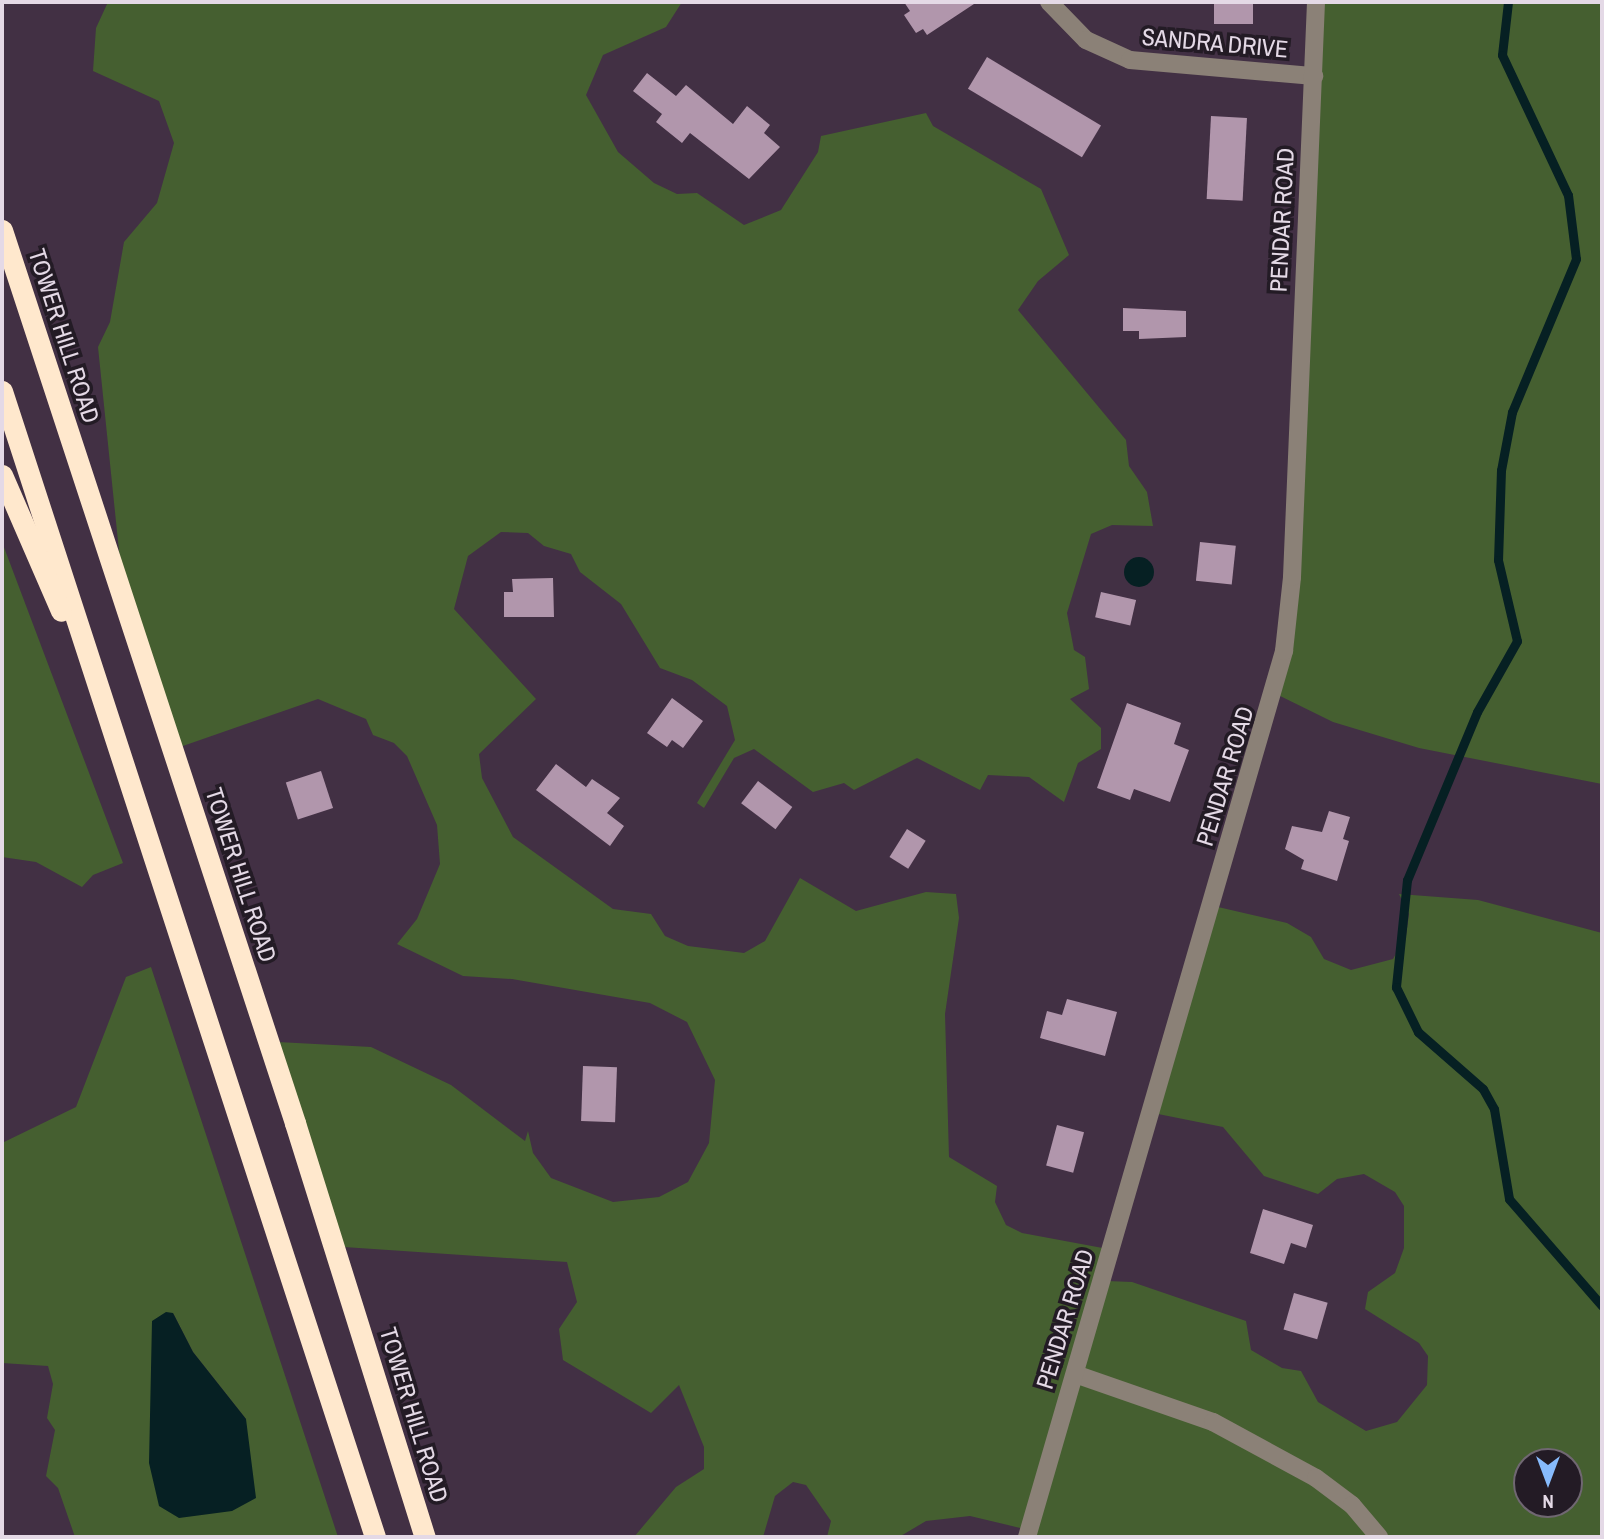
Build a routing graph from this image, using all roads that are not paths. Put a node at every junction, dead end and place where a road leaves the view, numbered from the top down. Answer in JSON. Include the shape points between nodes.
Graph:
{"nodes":[{"id":1,"x":1049,"y":2,"type":"edge"},
{"id":2,"x":1316,"y":2,"type":"edge"},
{"id":3,"x":1314,"y":76,"type":"junction"},
{"id":4,"x":2,"y":230,"type":"edge"},
{"id":5,"x":2,"y":391,"type":"edge"},
{"id":6,"x":2,"y":475,"type":"edge"},
{"id":7,"x":113,"y":729,"type":"junction"},
{"id":8,"x":1075,"y":1374,"type":"junction"},
{"id":9,"x":375,"y":1537,"type":"edge"},
{"id":10,"x":425,"y":1537,"type":"edge"},
{"id":11,"x":1027,"y":1537,"type":"edge"},
{"id":12,"x":1379,"y":1537,"type":"edge"}],
"edges":[{"from":1,"to":3,"type":"street","name":"SANDRA DRIVE","via":[[1086,40],[1130,60]]},
{"from":2,"to":3,"type":"street","name":"PENDAR ROAD"},
{"from":3,"to":8,"type":"street","name":"PENDAR ROAD","via":[[1292,577],[1284,651]]},
{"from":4,"to":10,"type":"highway","name":"TOWER HILL ROAD"},
{"from":5,"to":7,"type":"highway"},
{"from":6,"to":7,"type":"highway"},
{"from":7,"to":9,"type":"highway"},
{"from":8,"to":11,"type":"street","name":"PENDAR ROAD"},
{"from":8,"to":12,"type":"street","via":[[1213,1422],[1316,1478],[1352,1505]]}]}
